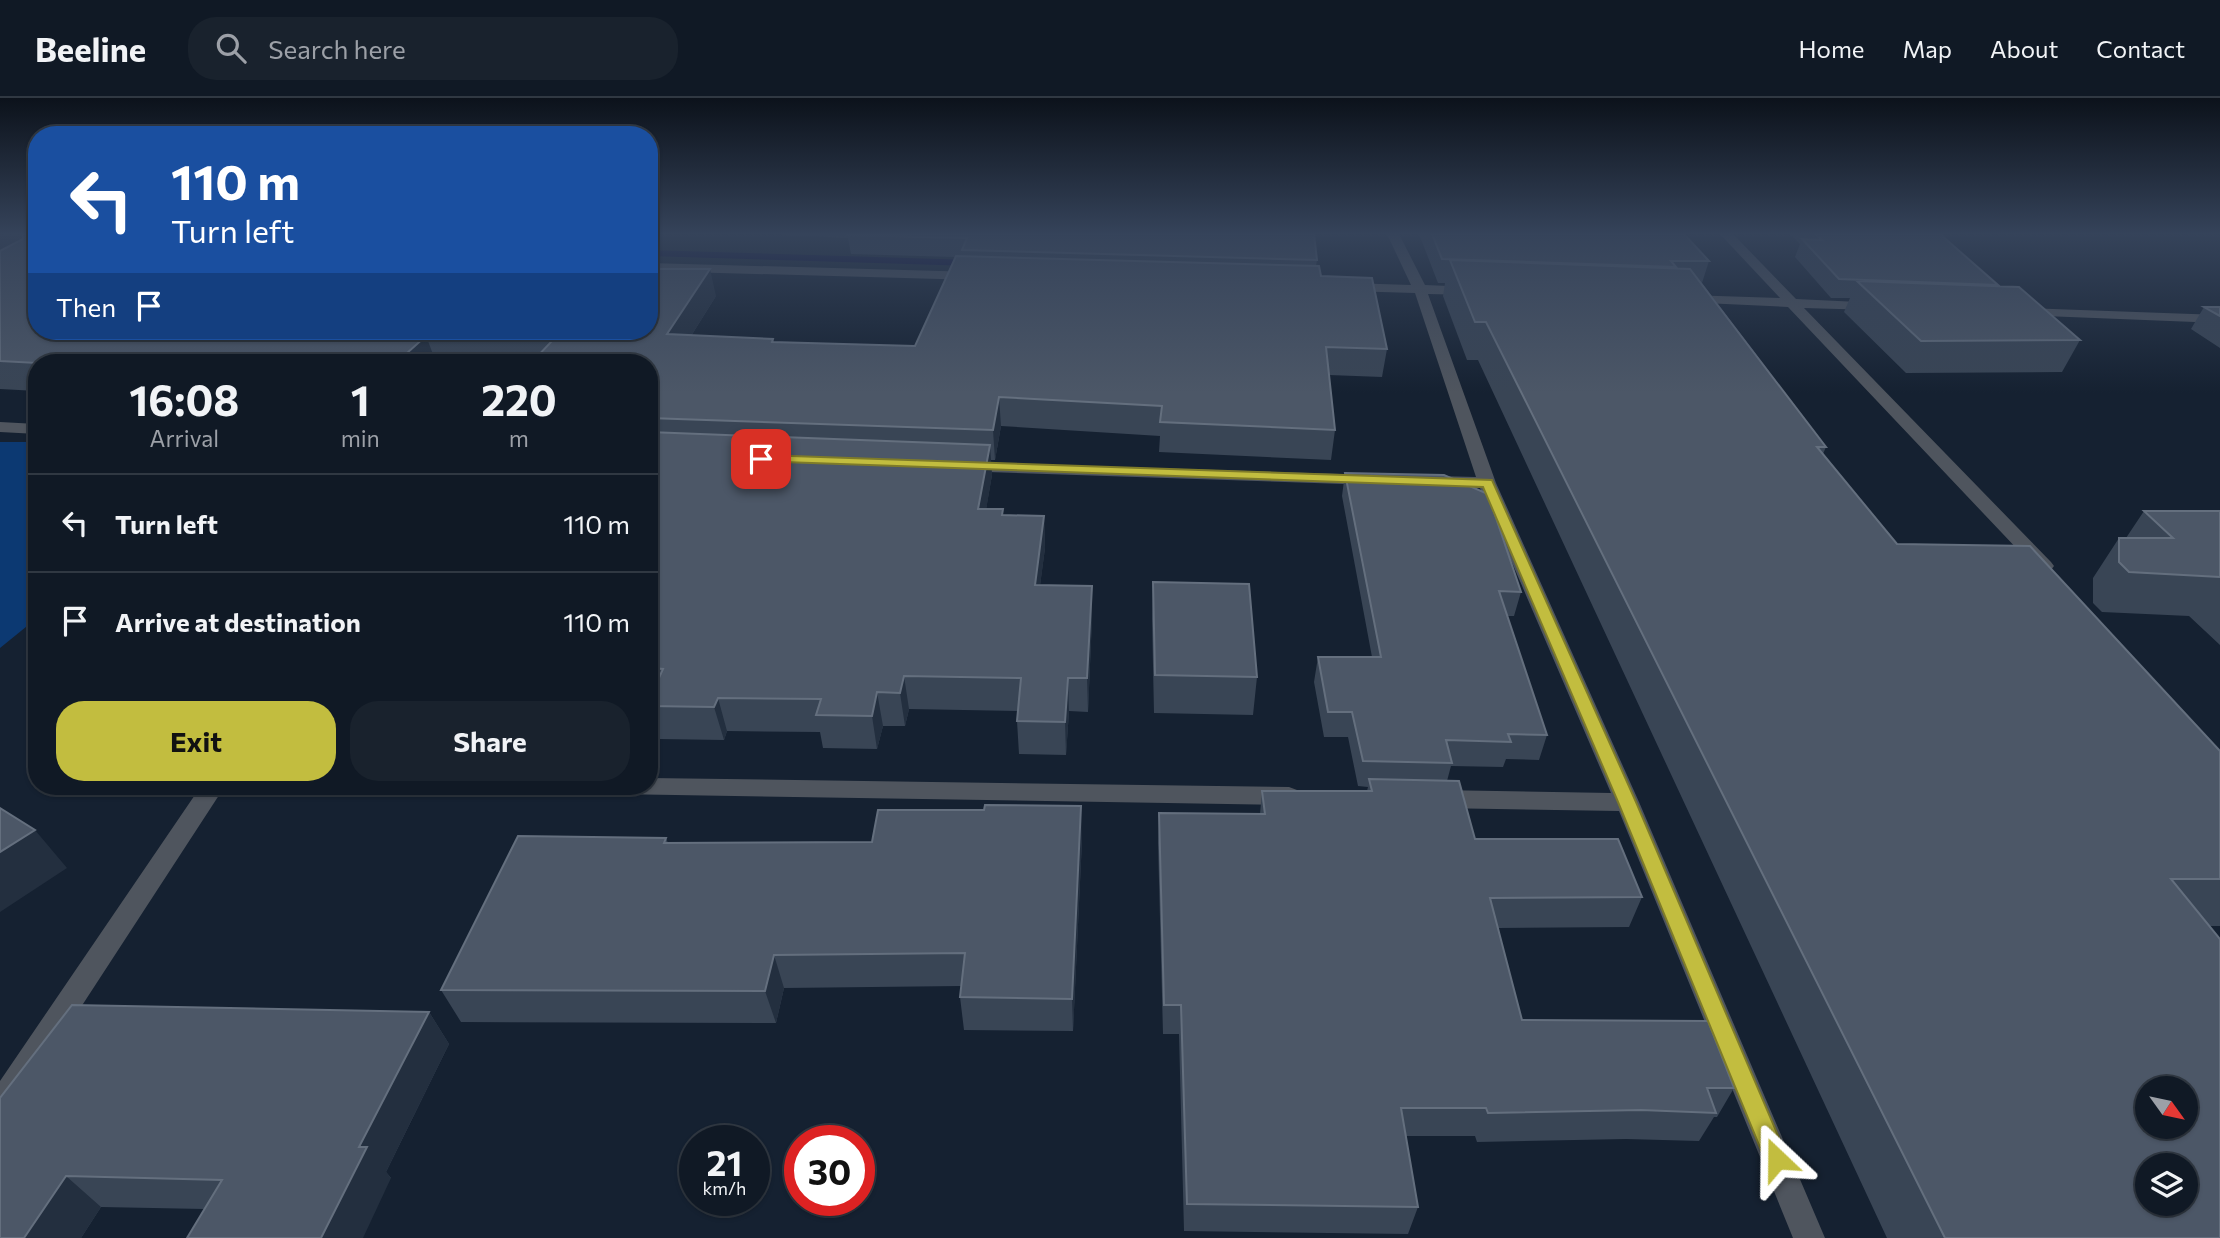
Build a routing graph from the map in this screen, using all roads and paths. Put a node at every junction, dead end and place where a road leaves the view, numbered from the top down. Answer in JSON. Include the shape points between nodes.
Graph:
{"nodes":[{"id":1,"x":1345,"y":287,"type":"edge"},
{"id":2,"x":1778,"y":287,"type":"edge"},
{"id":3,"x":1420,"y":289,"type":"junction"},
{"id":4,"x":1489,"y":292,"type":"edge"},
{"id":5,"x":1669,"y":298,"type":"edge"},
{"id":6,"x":1794,"y":303,"type":"junction"},
{"id":7,"x":1891,"y":306,"type":"edge"},
{"id":8,"x":2015,"y":311,"type":"edge"},
{"id":9,"x":2194,"y":318,"type":"junction"},
{"id":10,"x":2220,"y":319,"type":"edge"},
{"id":11,"x":2220,"y":335,"type":"edge"},
{"id":12,"x":0,"y":428,"type":"edge"},
{"id":13,"x":28,"y":429,"type":"edge"},
{"id":14,"x":942,"y":466,"type":"edge"},
{"id":15,"x":1393,"y":480,"type":"edge"},
{"id":16,"x":1420,"y":481,"type":"edge"},
{"id":17,"x":1488,"y":483,"type":"junction"},
{"id":18,"x":2059,"y":582,"type":"edge"},
{"id":19,"x":658,"y":787,"type":"edge"},
{"id":20,"x":207,"y":795,"type":"edge"},
{"id":21,"x":1308,"y":797,"type":"edge"},
{"id":22,"x":1419,"y":799,"type":"edge"},
{"id":23,"x":1627,"y":802,"type":"junction"},
{"id":24,"x":0,"y":1106,"type":"edge"},
{"id":25,"x":1809,"y":1238,"type":"edge"}],
"edges":[{"from":1,"to":3,"type":"street"},
{"from":2,"to":6,"type":"street"},
{"from":3,"to":4,"type":"street"},
{"from":3,"to":17,"type":"street"},
{"from":5,"to":6,"type":"street"},
{"from":6,"to":7,"type":"street"},
{"from":6,"to":18,"type":"street"},
{"from":8,"to":9,"type":"street"},
{"from":9,"to":10,"type":"street"},
{"from":9,"to":11,"type":"street"},
{"from":12,"to":13,"type":"street"},
{"from":14,"to":15,"type":"street"},
{"from":16,"to":17,"type":"street"},
{"from":17,"to":23,"type":"street"},
{"from":19,"to":21,"type":"street"},
{"from":20,"to":24,"type":"street"},
{"from":22,"to":23,"type":"street"},
{"from":23,"to":25,"type":"street"}]}
